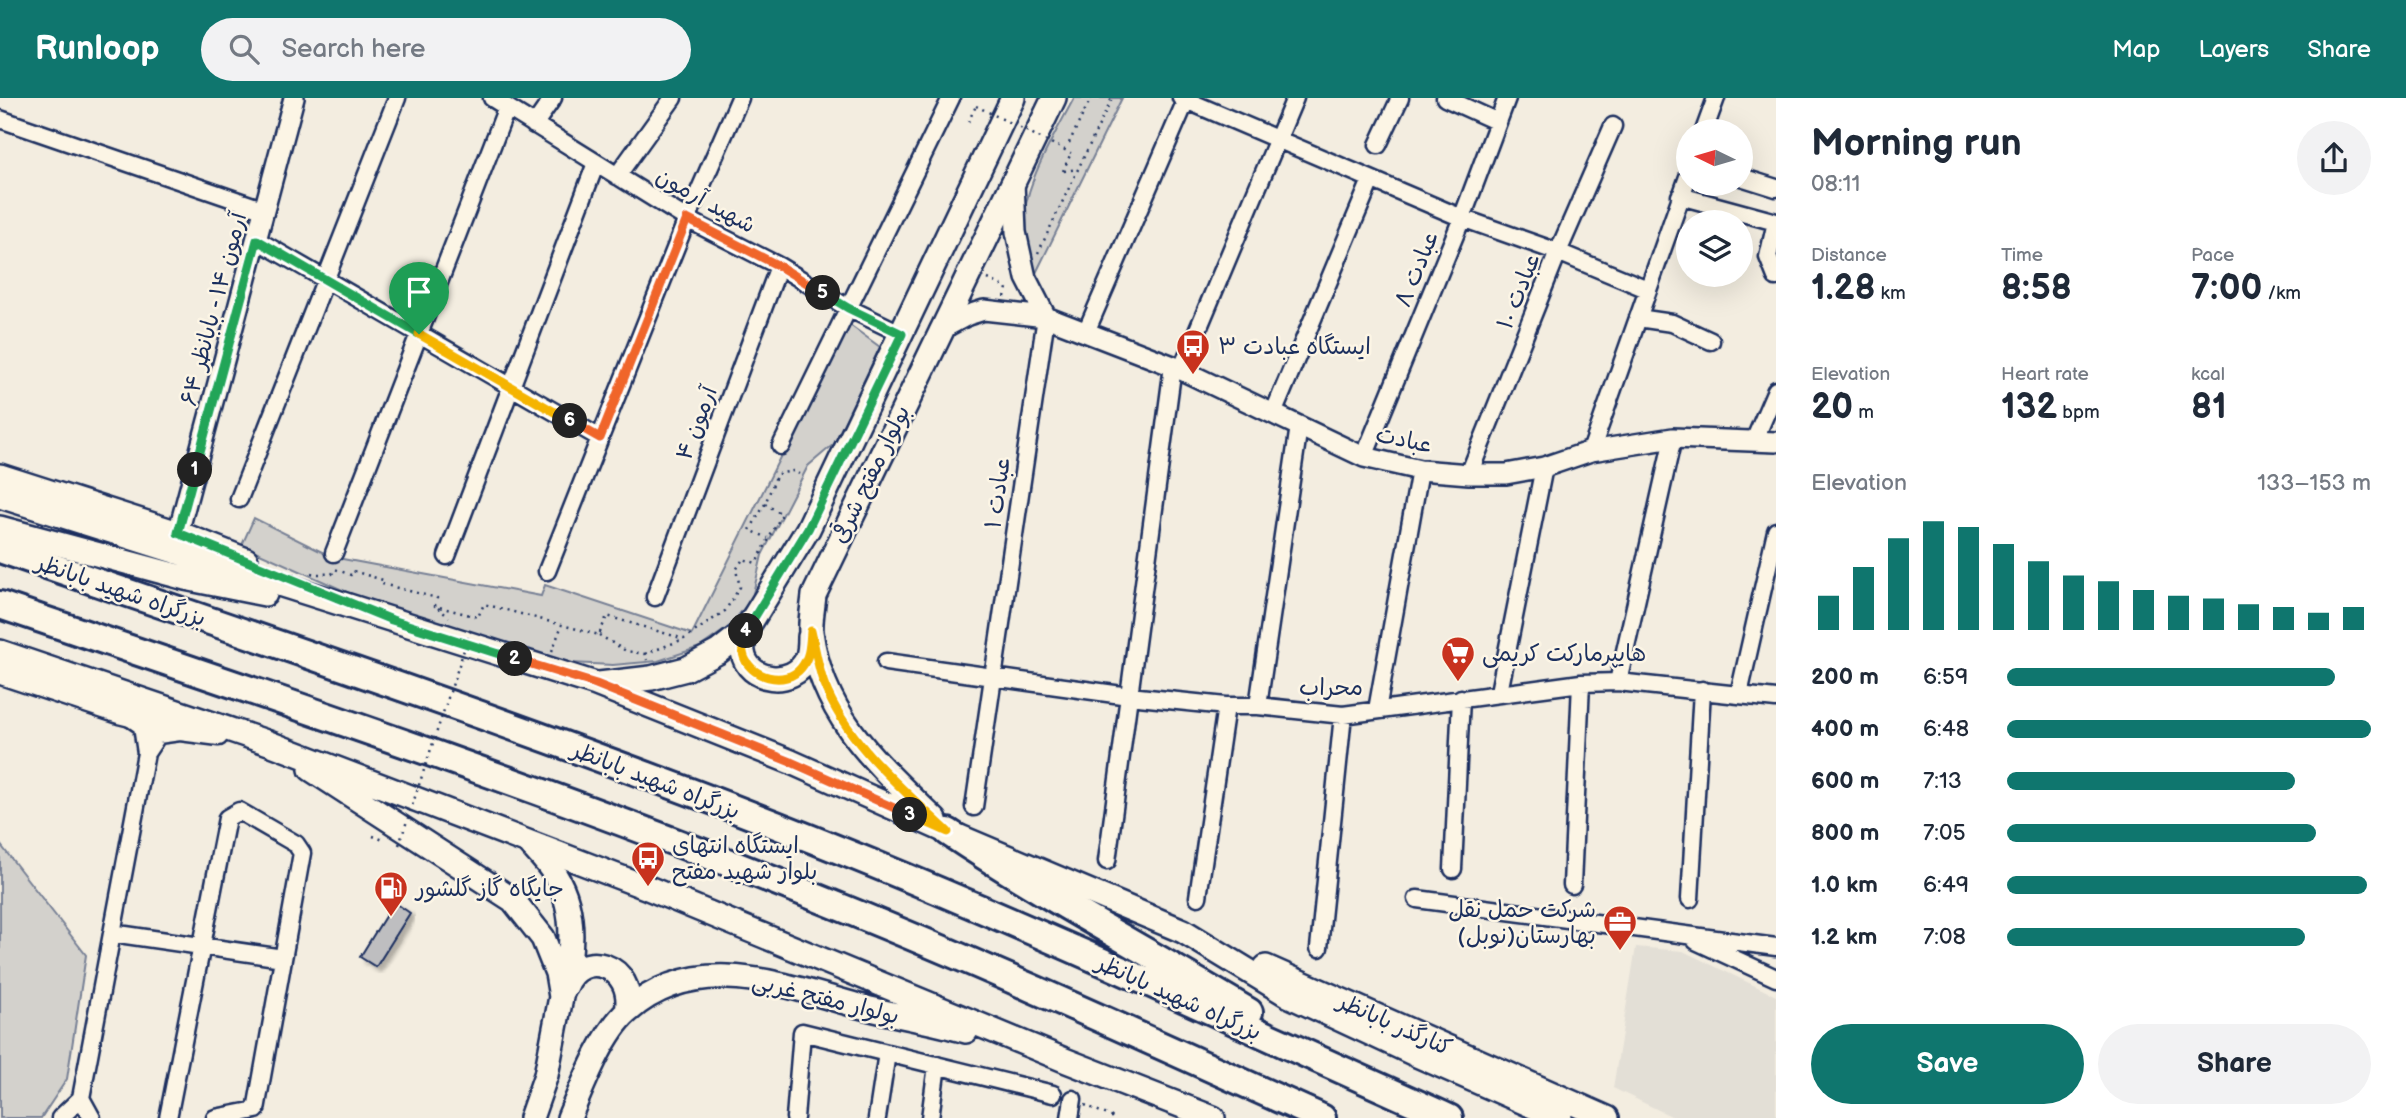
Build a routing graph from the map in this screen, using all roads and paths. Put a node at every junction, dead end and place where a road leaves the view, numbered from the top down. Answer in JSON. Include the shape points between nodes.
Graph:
{"nodes":[{"id":1,"x":294,"y":98,"type":"edge"},
{"id":2,"x":397,"y":98,"type":"edge"},
{"id":3,"x":492,"y":98,"type":"edge"},
{"id":4,"x":553,"y":98,"type":"edge"},
{"id":5,"x":673,"y":98,"type":"edge"},
{"id":6,"x":740,"y":98,"type":"edge"},
{"id":7,"x":951,"y":98,"type":"edge"},
{"id":8,"x":1013,"y":98,"type":"edge"},
{"id":9,"x":1054,"y":98,"type":"edge"},
{"id":10,"x":1091,"y":98,"type":"edge"},
{"id":11,"x":1112,"y":98,"type":"edge"},
{"id":12,"x":1295,"y":98,"type":"edge"},
{"id":13,"x":1400,"y":98,"type":"edge"},
{"id":14,"x":1445,"y":98,"type":"edge"},
{"id":15,"x":1507,"y":98,"type":"edge"},
{"id":16,"x":1716,"y":98,"type":"edge"},
{"id":17,"x":1184,"y":99,"type":"edge"},
{"id":18,"x":507,"y":107,"type":"junction"},
{"id":19,"x":0,"y":119,"type":"edge"},
{"id":20,"x":1708,"y":119,"type":"edge"},
{"id":21,"x":968,"y":122,"type":"dead end"},
{"id":22,"x":1498,"y":122,"type":"junction"},
{"id":23,"x":534,"y":125,"type":"junction"},
{"id":24,"x":1612,"y":126,"type":"dead end"},
{"id":25,"x":1278,"y":140,"type":"junction"},
{"id":26,"x":1069,"y":143,"type":"dead end"},
{"id":27,"x":1378,"y":145,"type":"dead end"},
{"id":28,"x":596,"y":163,"type":"junction"},
{"id":29,"x":1078,"y":169,"type":"junction"},
{"id":30,"x":617,"y":176,"type":"junction"},
{"id":31,"x":1371,"y":180,"type":"junction"},
{"id":32,"x":1014,"y":181,"type":"junction"},
{"id":33,"x":1754,"y":181,"type":"edge"},
{"id":34,"x":1776,"y":188,"type":"edge"},
{"id":35,"x":1680,"y":196,"type":"joint"},
{"id":36,"x":265,"y":210,"type":"junction"},
{"id":37,"x":1462,"y":218,"type":"junction"},
{"id":38,"x":687,"y":219,"type":"junction"},
{"id":39,"x":1776,"y":222,"type":"edge"},
{"id":40,"x":257,"y":240,"type":"junction"},
{"id":41,"x":1558,"y":252,"type":"junction"},
{"id":42,"x":779,"y":266,"type":"junction"},
{"id":43,"x":1776,"y":277,"type":"edge"},
{"id":44,"x":1026,"y":278,"type":"junction"},
{"id":45,"x":325,"y":280,"type":"junction"},
{"id":46,"x":1647,"y":289,"type":"junction"},
{"id":47,"x":848,"y":308,"type":"junction"},
{"id":48,"x":1002,"y":311,"type":"junction"},
{"id":49,"x":1046,"y":317,"type":"junction"},
{"id":50,"x":1638,"y":318,"type":"junction"},
{"id":51,"x":940,"y":330,"type":"junction"},
{"id":52,"x":1086,"y":332,"type":"junction"},
{"id":53,"x":419,"y":334,"type":"junction"},
{"id":54,"x":902,"y":334,"type":"junction"},
{"id":55,"x":1711,"y":341,"type":"dead end"},
{"id":56,"x":1177,"y":368,"type":"junction"},
{"id":57,"x":511,"y":387,"type":"junction"},
{"id":58,"x":1776,"y":390,"type":"edge"},
{"id":59,"x":1273,"y":414,"type":"junction"},
{"id":60,"x":1299,"y":426,"type":"junction"},
{"id":61,"x":600,"y":438,"type":"junction"},
{"id":62,"x":1673,"y":438,"type":"junction"},
{"id":63,"x":1754,"y":442,"type":"junction"},
{"id":64,"x":1776,"y":442,"type":"edge"},
{"id":65,"x":781,"y":446,"type":"dead end"},
{"id":66,"x":1591,"y":451,"type":"junction"},
{"id":67,"x":1364,"y":457,"type":"junction"},
{"id":68,"x":1544,"y":467,"type":"junction"},
{"id":69,"x":1420,"y":470,"type":"junction"},
{"id":70,"x":799,"y":474,"type":"dead end"},
{"id":71,"x":1469,"y":474,"type":"junction"},
{"id":72,"x":0,"y":476,"type":"edge"},
{"id":73,"x":0,"y":496,"type":"edge"},
{"id":74,"x":239,"y":499,"type":"dead end"},
{"id":75,"x":765,"y":504,"type":"junction"},
{"id":76,"x":0,"y":528,"type":"edge"},
{"id":77,"x":1776,"y":531,"type":"edge"},
{"id":78,"x":178,"y":533,"type":"junction"},
{"id":79,"x":769,"y":539,"type":"junction"},
{"id":80,"x":0,"y":549,"type":"edge"},
{"id":81,"x":334,"y":553,"type":"dead end"},
{"id":82,"x":447,"y":555,"type":"dead end"},
{"id":83,"x":547,"y":571,"type":"dead end"},
{"id":84,"x":308,"y":573,"type":"dead end"},
{"id":85,"x":655,"y":597,"type":"dead end"},
{"id":86,"x":0,"y":605,"type":"edge"},
{"id":87,"x":435,"y":606,"type":"junction"},
{"id":88,"x":451,"y":619,"type":"dead end"},
{"id":89,"x":392,"y":620,"type":"junction"},
{"id":90,"x":562,"y":625,"type":"junction"},
{"id":91,"x":472,"y":626,"type":"dead end"},
{"id":92,"x":746,"y":630,"type":"junction"},
{"id":93,"x":811,"y":631,"type":"junction"},
{"id":94,"x":599,"y":635,"type":"junction"},
{"id":95,"x":684,"y":639,"type":"junction"},
{"id":96,"x":0,"y":652,"type":"edge"},
{"id":97,"x":645,"y":654,"type":"junction"},
{"id":98,"x":887,"y":662,"type":"dead end"},
{"id":99,"x":545,"y":669,"type":"junction"},
{"id":100,"x":0,"y":672,"type":"edge"},
{"id":101,"x":993,"y":676,"type":"junction"},
{"id":102,"x":651,"y":678,"type":"junction"},
{"id":103,"x":1618,"y":682,"type":"junction"},
{"id":104,"x":1581,"y":683,"type":"junction"},
{"id":105,"x":596,"y":684,"type":"junction"},
{"id":106,"x":1702,"y":690,"type":"junction"},
{"id":107,"x":1499,"y":692,"type":"junction"},
{"id":108,"x":1740,"y":694,"type":"junction"},
{"id":109,"x":1129,"y":696,"type":"junction"},
{"id":110,"x":1461,"y":698,"type":"junction"},
{"id":111,"x":1776,"y":699,"type":"edge"},
{"id":112,"x":1226,"y":706,"type":"junction"},
{"id":113,"x":1258,"y":706,"type":"junction"},
{"id":114,"x":1377,"y":710,"type":"junction"},
{"id":115,"x":121,"y":712,"type":"junction"},
{"id":116,"x":1343,"y":715,"type":"junction"},
{"id":117,"x":219,"y":737,"type":"junction"},
{"id":118,"x":269,"y":743,"type":"junction"},
{"id":119,"x":146,"y":753,"type":"junction"},
{"id":120,"x":974,"y":807,"type":"dead end"},
{"id":121,"x":948,"y":832,"type":"junction"},
{"id":122,"x":530,"y":843,"type":"junction"},
{"id":123,"x":399,"y":845,"type":"dead end"},
{"id":124,"x":1107,"y":861,"type":"dead end"},
{"id":125,"x":1453,"y":869,"type":"dead end"},
{"id":126,"x":1572,"y":885,"type":"dead end"},
{"id":127,"x":1198,"y":897,"type":"dead end"},
{"id":128,"x":1690,"y":899,"type":"dead end"},
{"id":129,"x":1417,"y":900,"type":"dead end"},
{"id":130,"x":1184,"y":931,"type":"junction"},
{"id":131,"x":112,"y":933,"type":"junction"},
{"id":132,"x":1681,"y":934,"type":"junction"},
{"id":133,"x":201,"y":946,"type":"junction"},
{"id":134,"x":1776,"y":947,"type":"edge"},
{"id":135,"x":1319,"y":948,"type":"dead end"},
{"id":136,"x":283,"y":958,"type":"junction"},
{"id":137,"x":1776,"y":978,"type":"edge"},
{"id":138,"x":561,"y":997,"type":"junction"},
{"id":139,"x":626,"y":1012,"type":"junction"},
{"id":140,"x":887,"y":1053,"type":"junction"},
{"id":141,"x":1067,"y":1061,"type":"junction"},
{"id":142,"x":937,"y":1065,"type":"junction"},
{"id":143,"x":1352,"y":1074,"type":"junction"},
{"id":144,"x":1052,"y":1094,"type":"dead end"},
{"id":145,"x":81,"y":1098,"type":"junction"},
{"id":146,"x":1073,"y":1099,"type":"dead end"},
{"id":147,"x":60,"y":1118,"type":"edge"},
{"id":148,"x":92,"y":1118,"type":"edge"},
{"id":149,"x":168,"y":1118,"type":"edge"},
{"id":150,"x":215,"y":1118,"type":"edge"},
{"id":151,"x":531,"y":1118,"type":"edge"},
{"id":152,"x":569,"y":1118,"type":"edge"},
{"id":153,"x":794,"y":1118,"type":"edge"},
{"id":154,"x":877,"y":1118,"type":"edge"},
{"id":155,"x":930,"y":1118,"type":"edge"},
{"id":156,"x":1070,"y":1118,"type":"edge"},
{"id":157,"x":1187,"y":1118,"type":"edge"},
{"id":158,"x":1213,"y":1118,"type":"edge"},
{"id":159,"x":1322,"y":1118,"type":"edge"},
{"id":160,"x":1449,"y":1118,"type":"edge"},
{"id":161,"x":1560,"y":1118,"type":"edge"},
{"id":162,"x":1607,"y":1118,"type":"edge"}],
"edges":[{"from":1,"to":36,"type":"street","name":"آرمون ۱۴ - بابانظر ۶۴"},
{"from":2,"to":45,"type":"street"},
{"from":3,"to":18,"type":"street","name":"شهید آرمون"},
{"from":4,"to":23,"type":"street"},
{"from":5,"to":30,"type":"street"},
{"from":6,"to":38,"type":"street"},
{"from":7,"to":47,"type":"street"},
{"from":8,"to":54,"type":"main road","name":"بولوار مفتح شرقی"},
{"from":9,"to":32,"type":"main road","name":"بولوار مفتح شرقی"},
{"from":10,"to":26,"type":"path"},
{"from":11,"to":29,"type":"path"},
{"from":12,"to":25,"type":"street"},
{"from":13,"to":27,"type":"street"},
{"from":14,"to":22,"type":"street"},
{"from":15,"to":22,"type":"street","name":"عبادت ۸"},
{"from":16,"to":20,"type":"street"},
{"from":17,"to":25,"type":"street"},
{"from":17,"to":52,"type":"street"},
{"from":18,"to":23,"type":"street","name":"شهید آرمون"},
{"from":18,"to":53,"type":"street"},
{"from":19,"to":36,"type":"street"},
{"from":21,"to":29,"type":"path","bridge":true,"via":[[976,106],[1071,153],[1063,171]]},
{"from":22,"to":37,"type":"street","name":"عبادت ۸"},
{"from":23,"to":28,"type":"street","name":"شهید آرمون"},
{"from":24,"to":41,"type":"street","name":"عبادت ۱۰"},
{"from":25,"to":31,"type":"street"},
{"from":25,"to":56,"type":"street"},
{"from":28,"to":30,"type":"street","name":"شهید آرمون"},
{"from":28,"to":57,"type":"street"},
{"from":29,"to":44,"type":"path"},
{"from":30,"to":38,"type":"street","name":"شهید آرمون"},
{"from":31,"to":37,"type":"street"},
{"from":31,"to":59,"type":"street"},
{"from":32,"to":44,"type":"street","via":[[1016,232]]},
{"from":32,"to":51,"type":"main road","name":"بولوار مفتح شرقی"},
{"from":33,"to":34,"type":"street"},
{"from":35,"to":39,"type":"street"},
{"from":35,"to":46,"type":"street"},
{"from":36,"to":40,"type":"street","name":"آرمون ۱۴ - بابانظر ۶۴"},
{"from":37,"to":41,"type":"street"},
{"from":37,"to":67,"type":"street","name":"عبادت ۸"},
{"from":38,"to":42,"type":"street","name":"شهید آرمون"},
{"from":38,"to":61,"type":"street"},
{"from":39,"to":43,"type":"street","via":[[1768,257]]},
{"from":40,"to":45,"type":"street"},
{"from":40,"to":78,"type":"street","name":"آرمون ۱۴ - بابانظر ۶۴"},
{"from":41,"to":46,"type":"street"},
{"from":41,"to":71,"type":"street","name":"عبادت ۱۰"},
{"from":42,"to":47,"type":"street","name":"شهید آرمون"},
{"from":42,"to":85,"type":"street","name":"آرمون ۴"},
{"from":44,"to":48,"type":"path","via":[[1007,288]]},
{"from":44,"to":49,"type":"street"},
{"from":45,"to":53,"type":"street"},
{"from":45,"to":74,"type":"street"},
{"from":46,"to":50,"type":"street"},
{"from":47,"to":54,"type":"street","name":"شهید آرمون"},
{"from":47,"to":65,"type":"street"},
{"from":48,"to":49,"type":"street","name":"عبادت"},
{"from":48,"to":51,"type":"street","name":"عبادت","via":[[984,310]]},
{"from":49,"to":52,"type":"street","name":"عبادت"},
{"from":49,"to":101,"type":"street","name":"عبادت ۱"},
{"from":50,"to":55,"type":"street","via":[[1672,323]]},
{"from":50,"to":66,"type":"street"},
{"from":51,"to":93,"type":"main road","name":"بولوار مفتح شرقی","via":[[822,575],[814,595]]},
{"from":52,"to":56,"type":"street","name":"عبادت"},
{"from":53,"to":57,"type":"street"},
{"from":53,"to":81,"type":"street"},
{"from":54,"to":92,"type":"main road","name":"بولوار مفتح شرقی","via":[[808,529]]},
{"from":56,"to":59,"type":"street","name":"عبادت"},
{"from":56,"to":109,"type":"street"},
{"from":57,"to":61,"type":"street"},
{"from":57,"to":82,"type":"street"},
{"from":58,"to":63,"type":"street"},
{"from":59,"to":60,"type":"street","name":"عبادت"},
{"from":60,"to":67,"type":"street","name":"عبادت"},
{"from":60,"to":113,"type":"street"},
{"from":61,"to":83,"type":"street"},
{"from":62,"to":63,"type":"street","name":"عبادت"},
{"from":62,"to":66,"type":"street","name":"عبادت"},
{"from":62,"to":103,"type":"street"},
{"from":63,"to":64,"type":"street","name":"عبادت"},
{"from":66,"to":68,"type":"street","name":"عبادت"},
{"from":67,"to":69,"type":"street","name":"عبادت"},
{"from":68,"to":71,"type":"street","name":"عبادت"},
{"from":68,"to":107,"type":"street"},
{"from":69,"to":71,"type":"street","name":"عبادت"},
{"from":69,"to":114,"type":"street"},
{"from":70,"to":75,"type":"path","via":[[777,474]]},
{"from":72,"to":78,"type":"main road"},
{"from":73,"to":89,"type":"main road"},
{"from":75,"to":79,"type":"path","via":[[782,514]]},
{"from":75,"to":79,"type":"path","via":[[750,530]]},
{"from":76,"to":89,"type":"main road","via":[[185,578]]},
{"from":77,"to":108,"type":"street"},
{"from":78,"to":89,"type":"main road"},
{"from":79,"to":95,"type":"path","via":[[756,563],[743,559],[736,570],[740,587],[726,611]]},
{"from":80,"to":143,"type":"highway","name":"بزرگراه شهید بابانظر","via":[[630,768],[1032,931]]},
{"from":84,"to":87,"type":"path","via":[[332,575],[335,569],[351,575],[353,571],[383,580],[382,584],[437,598]]},
{"from":86,"to":159,"type":"highway","via":[[368,729],[612,818],[819,899]]},
{"from":87,"to":88,"type":"path"},
{"from":87,"to":90,"type":"path","via":[[478,617],[484,604]]},
{"from":89,"to":99,"type":"main road"},
{"from":90,"to":94,"type":"path"},
{"from":90,"to":99,"type":"path"},
{"from":91,"to":123,"type":"path","bridge":true},
{"from":92,"to":93,"type":"main road","via":[[743,653],[751,667],[767,677],[784,679],[799,671],[808,657]]},
{"from":92,"to":102,"type":"main road","name":"بولوار مفتح شرقی","via":[[686,669]]},
{"from":93,"to":121,"type":"main road","name":"بولوار مفتح شرقی","via":[[824,683],[846,727],[879,766]]},
{"from":94,"to":95,"type":"path","via":[[607,616]]},
{"from":94,"to":97,"type":"path","via":[[626,651]]},
{"from":95,"to":97,"type":"path"},
{"from":96,"to":118,"type":"main road"},
{"from":97,"to":102,"type":"path"},
{"from":98,"to":101,"type":"street","name":"محراب"},
{"from":99,"to":105,"type":"main road"},
{"from":100,"to":115,"type":"main road"},
{"from":101,"to":109,"type":"street","name":"محراب"},
{"from":101,"to":120,"type":"street","name":"عبادت ۱"},
{"from":102,"to":105,"type":"main road","name":"بولوار مفتح شرقی"},
{"from":103,"to":104,"type":"street","name":"محراب"},
{"from":103,"to":106,"type":"street","name":"محراب"},
{"from":104,"to":107,"type":"street","name":"محراب"},
{"from":104,"to":126,"type":"street"},
{"from":105,"to":121,"type":"main road","via":[[791,762]]},
{"from":106,"to":108,"type":"street","name":"محراب"},
{"from":106,"to":128,"type":"street"},
{"from":107,"to":110,"type":"street","name":"محراب"},
{"from":108,"to":111,"type":"street","name":"محراب"},
{"from":109,"to":112,"type":"street","name":"محراب"},
{"from":109,"to":124,"type":"street"},
{"from":110,"to":114,"type":"street","name":"محراب"},
{"from":110,"to":125,"type":"street"},
{"from":112,"to":113,"type":"street","name":"محراب"},
{"from":112,"to":127,"type":"street"},
{"from":113,"to":116,"type":"street","name":"محراب"},
{"from":114,"to":116,"type":"street","name":"محراب"},
{"from":115,"to":117,"type":"main road"},
{"from":115,"to":119,"type":"street","via":[[142,726]]},
{"from":116,"to":135,"type":"street"},
{"from":117,"to":118,"type":"main road"},
{"from":117,"to":119,"type":"street","via":[[180,732],[158,735]]},
{"from":118,"to":122,"type":"main road"},
{"from":118,"to":138,"type":"main road","via":[[513,900],[543,938]]},
{"from":119,"to":131,"type":"street"},
{"from":121,"to":130,"type":"main road"},
{"from":121,"to":143,"type":"highway","via":[[1019,879]]},
{"from":122,"to":138,"type":"main road","via":[[556,876],[568,914],[571,958]]},
{"from":122,"to":141,"type":"main road"},
{"from":129,"to":132,"type":"street"},
{"from":130,"to":161,"type":"main road","via":[[1288,995]]},
{"from":130,"to":162,"type":"main road","name":"کنارگذر بابانظر"},
{"from":131,"to":133,"type":"street"},
{"from":131,"to":145,"type":"street"},
{"from":132,"to":134,"type":"street"},
{"from":132,"to":137,"type":"street"},
{"from":133,"to":136,"type":"street"},
{"from":133,"to":136,"type":"street","via":[[227,818],[239,811],[296,844],[302,853]]},
{"from":133,"to":149,"type":"street"},
{"from":136,"to":150,"type":"street","via":[[256,1111]]},
{"from":138,"to":139,"type":"main road","via":[[573,972],[593,965],[607,967],[626,985]]},
{"from":138,"to":151,"type":"main road","via":[[546,1075]]},
{"from":139,"to":141,"type":"main road","name":"بولوار مفتح غربی","via":[[657,991],[695,979],[734,975],[952,1027]]},
{"from":139,"to":152,"type":"main road","name":"بولوار مفتح غربی","via":[[604,1043]]},
{"from":140,"to":142,"type":"street"},
{"from":140,"to":153,"type":"street","via":[[802,1032]]},
{"from":140,"to":154,"type":"street"},
{"from":141,"to":157,"type":"main road"},
{"from":141,"to":158,"type":"main road"},
{"from":142,"to":144,"type":"street"},
{"from":142,"to":155,"type":"street"},
{"from":143,"to":160,"type":"highway","name":"بزرگراه شهید بابانظر"},
{"from":145,"to":147,"type":"street"},
{"from":145,"to":148,"type":"street"},
{"from":146,"to":156,"type":"street"}]}
